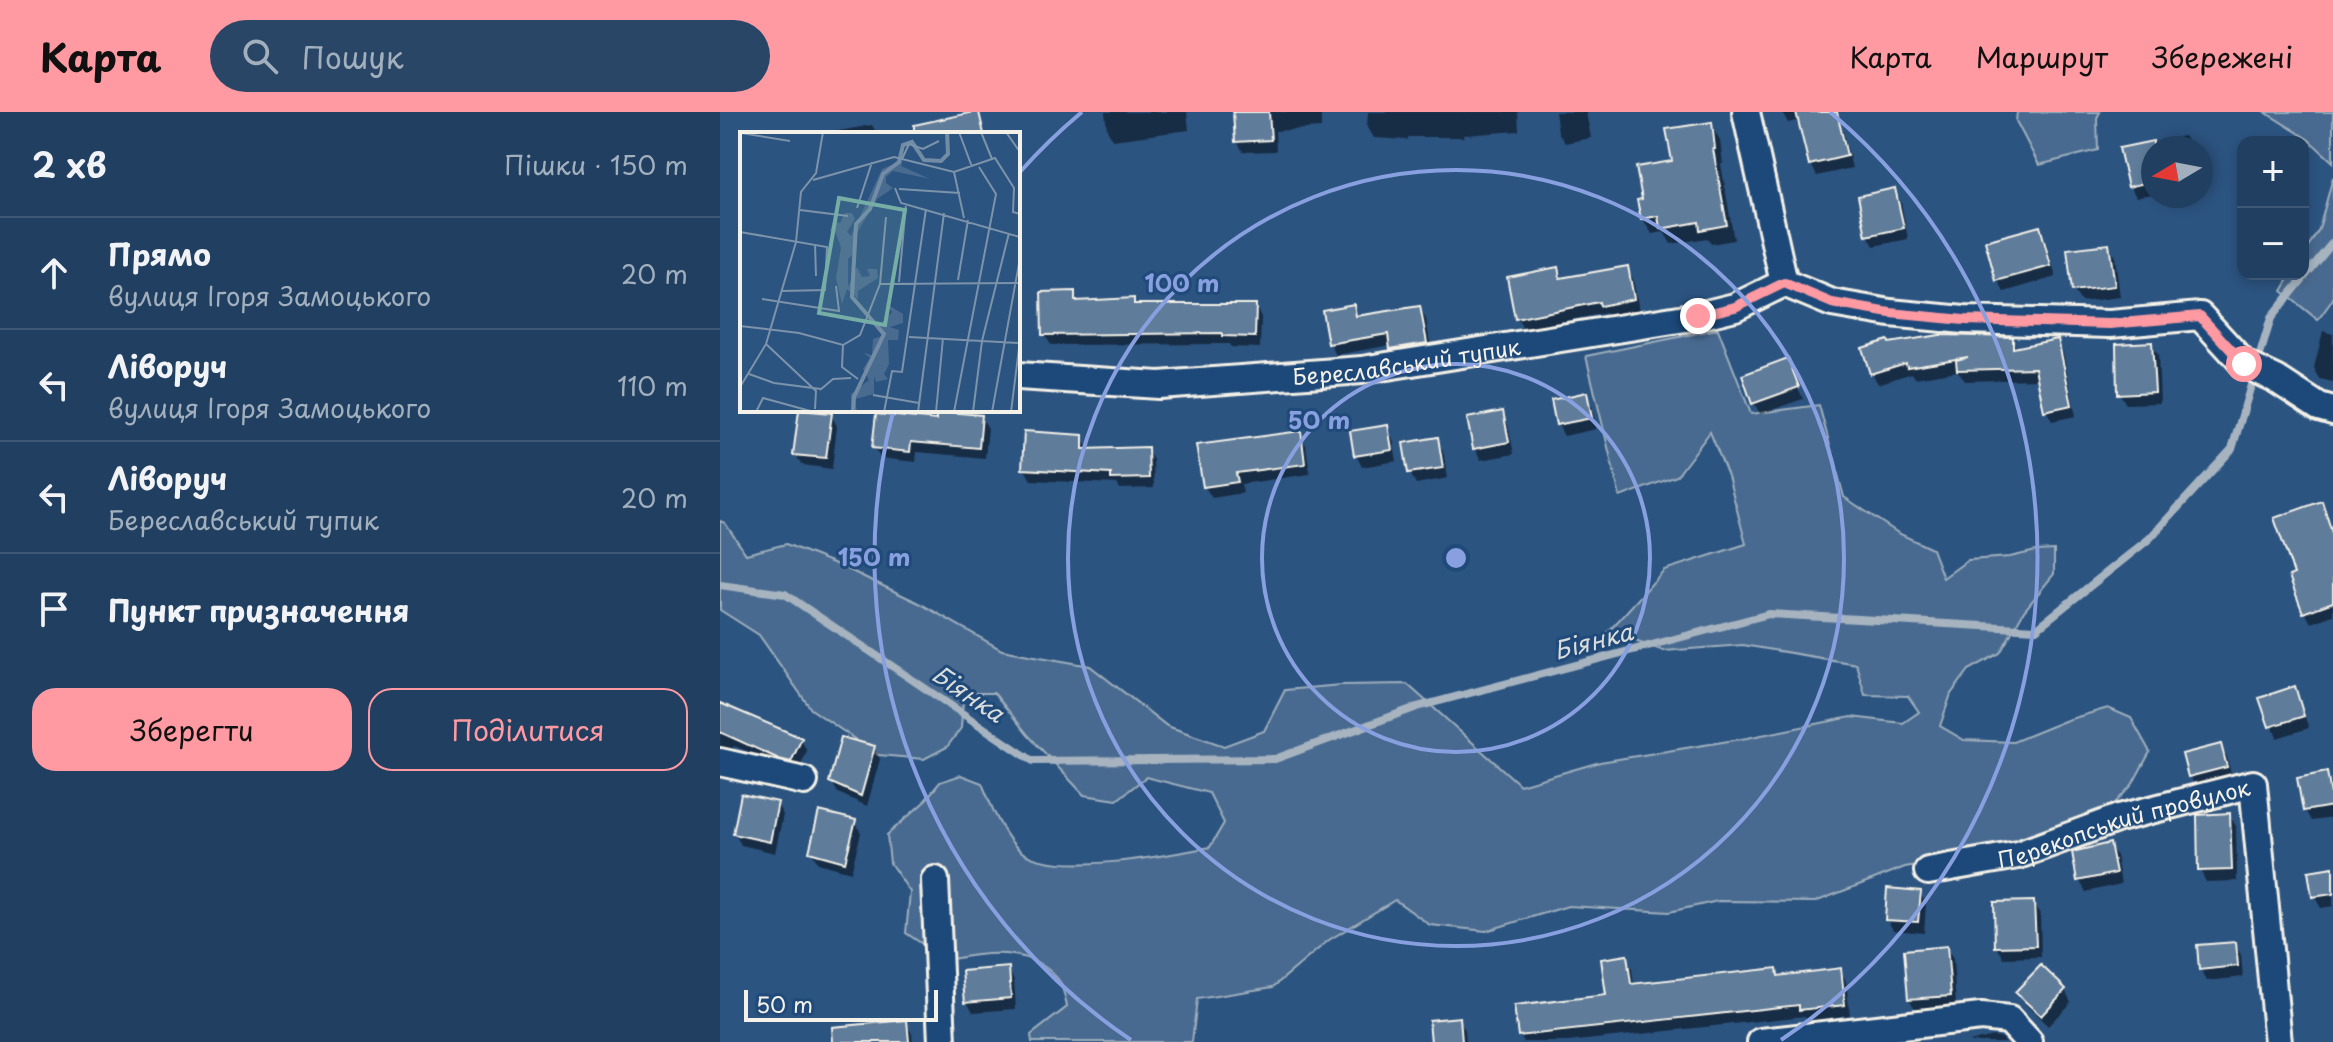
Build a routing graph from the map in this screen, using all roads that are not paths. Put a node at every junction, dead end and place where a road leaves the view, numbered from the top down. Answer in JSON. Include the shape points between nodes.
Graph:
{"nodes":[{"id":1,"x":1746,"y":112,"type":"edge"},
{"id":2,"x":1784,"y":283,"type":"junction"},
{"id":3,"x":1020,"y":376,"type":"edge"},
{"id":4,"x":2333,"y":411,"type":"edge"},
{"id":5,"x":720,"y":762,"type":"edge"},
{"id":6,"x":804,"y":781,"type":"dead end"},
{"id":7,"x":1928,"y":871,"type":"dead end"},
{"id":8,"x":935,"y":880,"type":"dead end"},
{"id":9,"x":942,"y":1042,"type":"edge"},
{"id":10,"x":1761,"y":1042,"type":"edge"},
{"id":11,"x":2029,"y":1042,"type":"edge"},
{"id":12,"x":2278,"y":1042,"type":"edge"}],
"edges":[{"from":1,"to":2,"type":"street"},
{"from":2,"to":3,"type":"street","name":"Береславський тупик","via":[[1735,307],[1698,316],[1362,370],[1159,385]]},
{"from":2,"to":4,"type":"street","via":[[1832,303],[1964,320],[2110,324],[2200,316],[2244,364]]},
{"from":5,"to":6,"type":"street"},
{"from":7,"to":12,"type":"street","name":"Перекопський провулок","via":[[2018,855],[2119,818],[2253,784]]},
{"from":8,"to":9,"type":"street"},
{"from":10,"to":11,"type":"street","via":[[1981,1017],[2009,1020]]}]}
